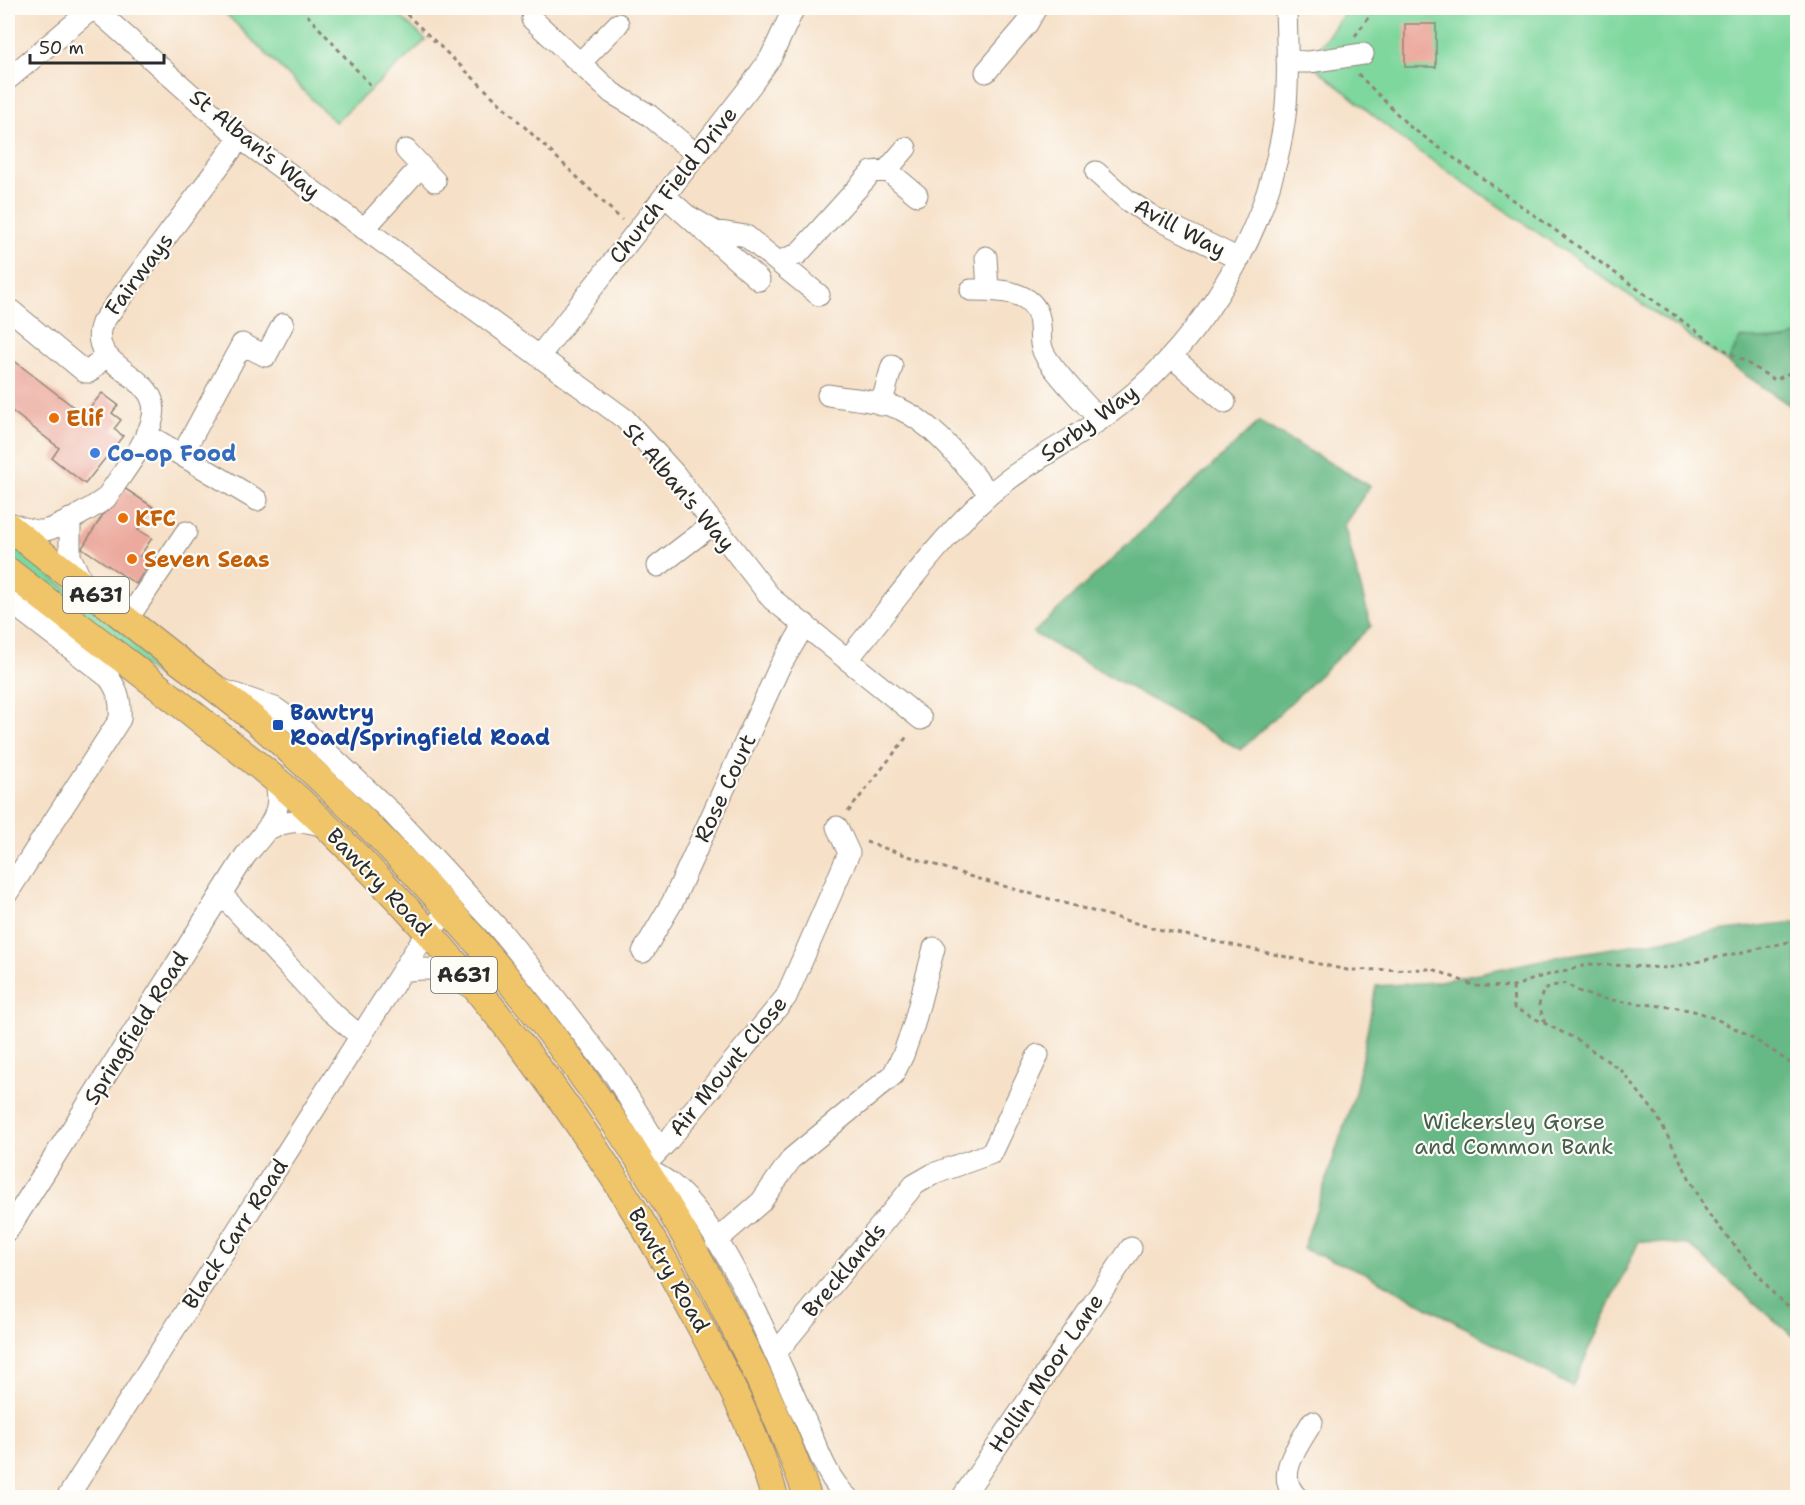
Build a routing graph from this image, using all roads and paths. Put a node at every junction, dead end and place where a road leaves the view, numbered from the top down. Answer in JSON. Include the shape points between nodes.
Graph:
{"nodes":[{"id":1,"x":93,"y":8,"type":"edge"},
{"id":2,"x":301,"y":8,"type":"edge"},
{"id":3,"x":400,"y":8,"type":"edge"},
{"id":4,"x":794,"y":8,"type":"edge"},
{"id":5,"x":1036,"y":8,"type":"edge"},
{"id":6,"x":1286,"y":8,"type":"edge"},
{"id":7,"x":1375,"y":8,"type":"edge"},
{"id":8,"x":532,"y":19,"type":"dead end"},
{"id":9,"x":618,"y":24,"type":"dead end"},
{"id":10,"x":1363,"y":54,"type":"dead end"},
{"id":11,"x":1341,"y":56,"type":"junction"},
{"id":12,"x":1287,"y":61,"type":"junction"},
{"id":13,"x":580,"y":63,"type":"junction"},
{"id":14,"x":986,"y":72,"type":"dead end"},
{"id":15,"x":8,"y":80,"type":"edge"},
{"id":16,"x":373,"y":88,"type":"dead end"},
{"id":17,"x":240,"y":138,"type":"junction"},
{"id":18,"x":906,"y":148,"type":"dead end"},
{"id":19,"x":697,"y":155,"type":"junction"},
{"id":20,"x":421,"y":166,"type":"dead end"},
{"id":21,"x":887,"y":170,"type":"junction"},
{"id":22,"x":1096,"y":172,"type":"dead end"},
{"id":23,"x":917,"y":195,"type":"dead end"},
{"id":24,"x":665,"y":196,"type":"junction"},
{"id":25,"x":688,"y":216,"type":"junction"},
{"id":26,"x":364,"y":229,"type":"junction"},
{"id":27,"x":634,"y":232,"type":"junction"},
{"id":28,"x":986,"y":257,"type":"dead end"},
{"id":29,"x":1239,"y":259,"type":"junction"},
{"id":30,"x":778,"y":262,"type":"junction"},
{"id":31,"x":759,"y":280,"type":"dead end"},
{"id":32,"x":819,"y":295,"type":"dead end"},
{"id":33,"x":8,"y":308,"type":"edge"},
{"id":34,"x":283,"y":324,"type":"dead end"},
{"id":35,"x":540,"y":355,"type":"junction"},
{"id":36,"x":105,"y":356,"type":"junction"},
{"id":37,"x":1172,"y":357,"type":"junction"},
{"id":38,"x":892,"y":366,"type":"dead end"},
{"id":39,"x":1797,"y":369,"type":"edge"},
{"id":40,"x":828,"y":395,"type":"dead end"},
{"id":41,"x":1225,"y":402,"type":"dead end"},
{"id":42,"x":881,"y":405,"type":"junction"},
{"id":43,"x":1100,"y":420,"type":"junction"},
{"id":44,"x":146,"y":434,"type":"junction"},
{"id":45,"x":182,"y":455,"type":"junction"},
{"id":46,"x":990,"y":494,"type":"junction"},
{"id":47,"x":257,"y":500,"type":"dead end"},
{"id":48,"x":70,"y":519,"type":"junction"},
{"id":49,"x":8,"y":524,"type":"edge"},
{"id":50,"x":713,"y":524,"type":"junction"},
{"id":51,"x":186,"y":532,"type":"dead end"},
{"id":52,"x":658,"y":566,"type":"dead end"},
{"id":53,"x":8,"y":572,"type":"edge"},
{"id":54,"x":85,"y":587,"type":"junction"},
{"id":55,"x":8,"y":600,"type":"edge"},
{"id":56,"x":127,"y":620,"type":"junction"},
{"id":57,"x":805,"y":624,"type":"junction"},
{"id":58,"x":847,"y":660,"type":"junction"},
{"id":59,"x":211,"y":686,"type":"junction"},
{"id":60,"x":921,"y":719,"type":"joint"},
{"id":61,"x":274,"y":778,"type":"junction"},
{"id":62,"x":326,"y":827,"type":"junction"},
{"id":63,"x":837,"y":827,"type":"joint"},
{"id":64,"x":268,"y":829,"type":"junction"},
{"id":65,"x":849,"y":853,"type":"junction"},
{"id":66,"x":8,"y":892,"type":"edge"},
{"id":67,"x":221,"y":894,"type":"junction"},
{"id":68,"x":449,"y":909,"type":"junction"},
{"id":69,"x":428,"y":932,"type":"junction"},
{"id":70,"x":1797,"y":940,"type":"edge"},
{"id":71,"x":934,"y":948,"type":"dead end"},
{"id":72,"x":643,"y":952,"type":"dead end"},
{"id":73,"x":488,"y":954,"type":"junction"},
{"id":74,"x":402,"y":972,"type":"junction"},
{"id":75,"x":469,"y":982,"type":"junction"},
{"id":76,"x":1513,"y":987,"type":"junction"},
{"id":77,"x":1545,"y":1024,"type":"junction"},
{"id":78,"x":361,"y":1037,"type":"junction"},
{"id":79,"x":1038,"y":1055,"type":"dead end"},
{"id":80,"x":1797,"y":1069,"type":"edge"},
{"id":81,"x":652,"y":1158,"type":"junction"},
{"id":82,"x":8,"y":1230,"type":"edge"},
{"id":83,"x":716,"y":1241,"type":"junction"},
{"id":84,"x":1131,"y":1248,"type":"dead end"},
{"id":85,"x":1797,"y":1314,"type":"edge"},
{"id":86,"x":775,"y":1354,"type":"junction"},
{"id":87,"x":1312,"y":1422,"type":"dead end"},
{"id":88,"x":67,"y":1497,"type":"edge"},
{"id":89,"x":775,"y":1497,"type":"edge"},
{"id":90,"x":808,"y":1497,"type":"edge"},
{"id":91,"x":848,"y":1497,"type":"edge"},
{"id":92,"x":962,"y":1497,"type":"edge"},
{"id":93,"x":1295,"y":1497,"type":"edge"}],
"edges":[{"from":1,"to":15,"type":"street"},
{"from":1,"to":17,"type":"street","name":"St Alban's Way"},
{"from":2,"to":16,"type":"path"},
{"from":3,"to":27,"type":"path"},
{"from":4,"to":19,"type":"street","name":"Church Field Drive","via":[[771,57]]},
{"from":5,"to":14,"type":"street"},
{"from":6,"to":12,"type":"street","name":"Sorby Way"},
{"from":7,"to":11,"type":"path"},
{"from":8,"to":13,"type":"street"},
{"from":9,"to":13,"type":"street"},
{"from":10,"to":11,"type":"street"},
{"from":11,"to":12,"type":"street","via":[[1309,62]]},
{"from":11,"to":39,"type":"path","via":[[1408,126],[1712,342],[1775,380]]},
{"from":12,"to":29,"type":"street","name":"Sorby Way","via":[[1284,118],[1275,164],[1265,199]]},
{"from":13,"to":19,"type":"street","via":[[612,93],[649,115]]},
{"from":17,"to":26,"type":"street","name":"St Alban's Way"},
{"from":17,"to":36,"type":"street","name":"Fairways","via":[[102,323],[99,343]]},
{"from":18,"to":21,"type":"street"},
{"from":19,"to":24,"type":"street","name":"Church Field Drive"},
{"from":20,"to":26,"type":"street"},
{"from":21,"to":23,"type":"street"},
{"from":21,"to":30,"type":"street","via":[[872,172],[798,254]]},
{"from":22,"to":29,"type":"street","name":"Avill Way","via":[[1153,217]]},
{"from":24,"to":25,"type":"street"},
{"from":24,"to":27,"type":"street","name":"Church Field Drive"},
{"from":25,"to":30,"type":"street","via":[[714,231],[746,236]]},
{"from":25,"to":31,"type":"street"},
{"from":26,"to":35,"type":"street","name":"St Alban's Way"},
{"from":27,"to":35,"type":"street","name":"Church Field Drive"},
{"from":28,"to":43,"type":"street","via":[[980,290],[1012,291],[1032,304],[1039,315],[1045,356]]},
{"from":29,"to":37,"type":"street","name":"Sorby Way"},
{"from":30,"to":32,"type":"street"},
{"from":33,"to":36,"type":"street","via":[[85,372]]},
{"from":34,"to":45,"type":"street","via":[[266,356],[242,344]]},
{"from":35,"to":50,"type":"street","name":"St Alban's Way","via":[[625,419]]},
{"from":36,"to":44,"type":"street","via":[[150,396],[153,418]]},
{"from":37,"to":41,"type":"street"},
{"from":37,"to":43,"type":"street","name":"Sorby Way"},
{"from":38,"to":42,"type":"street"},
{"from":40,"to":42,"type":"street"},
{"from":42,"to":46,"type":"street","via":[[899,409],[932,430]]},
{"from":43,"to":46,"type":"street","name":"Sorby Way"},
{"from":44,"to":45,"type":"street"},
{"from":44,"to":48,"type":"street","via":[[106,498]]},
{"from":45,"to":47,"type":"street"},
{"from":46,"to":58,"type":"street","name":"Sorby Way","via":[[947,539]]},
{"from":48,"to":49,"type":"street","via":[[42,531]]},
{"from":48,"to":54,"type":"street","via":[[70,556]]},
{"from":49,"to":54,"type":"main road","name":"Bawtry Road","number":"A631"},
{"from":50,"to":52,"type":"street"},
{"from":50,"to":57,"type":"street","name":"St Alban's Way","via":[[772,598]]},
{"from":51,"to":56,"type":"street"},
{"from":53,"to":61,"type":"main road","name":"Bawtry Road","number":"A631"},
{"from":54,"to":56,"type":"main road","name":"Bawtry Road","number":"A631"},
{"from":55,"to":66,"type":"street","via":[[109,678],[118,690],[120,719]]},
{"from":56,"to":59,"type":"main road","name":"Bawtry Road","number":"A631"},
{"from":57,"to":58,"type":"street","name":"St Alban's Way"},
{"from":57,"to":72,"type":"street","name":"Rose Court","via":[[779,668],[673,901]]},
{"from":58,"to":60,"type":"street","name":"St Alban's Way"},
{"from":59,"to":68,"type":"main road","name":"Bawtry Road","number":"A631","via":[[329,786]]},
{"from":59,"to":81,"type":"street","name":"Bawtry Road","via":[[275,708],[392,813],[500,930],[615,1076]]},
{"from":60,"to":63,"type":"path"},
{"from":61,"to":62,"type":"main road","name":"Bawtry Road","number":"A631"},
{"from":61,"to":64,"type":"street","name":"Springfield Road","via":[[278,808]]},
{"from":62,"to":64,"type":"street","via":[[302,820]]},
{"from":62,"to":69,"type":"main road","name":"Bawtry Road","number":"A631"},
{"from":63,"to":65,"type":"street"},
{"from":64,"to":67,"type":"street","name":"Springfield Road"},
{"from":65,"to":76,"type":"path","via":[[866,842],[975,878],[1153,928],[1347,970],[1433,969],[1475,986]]},
{"from":65,"to":81,"type":"street","name":"Air Mount Close","via":[[786,997]]},
{"from":67,"to":78,"type":"street","via":[[327,1009]]},
{"from":67,"to":82,"type":"street","name":"Springfield Road"},
{"from":68,"to":69,"type":"street","name":"Black Carr Road"},
{"from":68,"to":73,"type":"main road","name":"Bawtry Road","number":"A631"},
{"from":69,"to":74,"type":"street","name":"Black Carr Road"},
{"from":69,"to":75,"type":"main road","name":"Bawtry Road","number":"A631"},
{"from":70,"to":76,"type":"path","via":[[1668,968],[1591,964]]},
{"from":71,"to":83,"type":"street","via":[[914,1024],[892,1075],[792,1158],[761,1202]]},
{"from":73,"to":75,"type":"main road"},
{"from":73,"to":81,"type":"main road","name":"Bawtry Road","number":"A631"},
{"from":74,"to":75,"type":"street","via":[[428,967]]},
{"from":74,"to":78,"type":"street","name":"Black Carr Road"},
{"from":75,"to":89,"type":"main road","name":"Bawtry Road","number":"A631","via":[[551,1083],[653,1239],[710,1342]]},
{"from":76,"to":77,"type":"path","via":[[1514,1008]]},
{"from":77,"to":80,"type":"path","via":[[1539,1005],[1543,991],[1567,984],[1576,992],[1598,998],[1697,1012],[1772,1048]]},
{"from":77,"to":85,"type":"path","via":[[1576,1039],[1622,1071],[1656,1114],[1707,1212],[1774,1293]]},
{"from":78,"to":88,"type":"street","name":"Black Carr Road"},
{"from":79,"to":86,"type":"street","name":"Brecklands","via":[[992,1153],[914,1185]]},
{"from":81,"to":83,"type":"street","name":"Bawtry Road"},
{"from":81,"to":90,"type":"main road","name":"Bawtry Road","number":"A631","via":[[766,1394]]},
{"from":83,"to":86,"type":"street","name":"Bawtry Road"},
{"from":84,"to":92,"type":"street","name":"Hollin Moor Lane"},
{"from":86,"to":91,"type":"street","name":"Bawtry Road","via":[[832,1478]]},
{"from":87,"to":93,"type":"street","via":[[1287,1466],[1287,1480]]}]}
